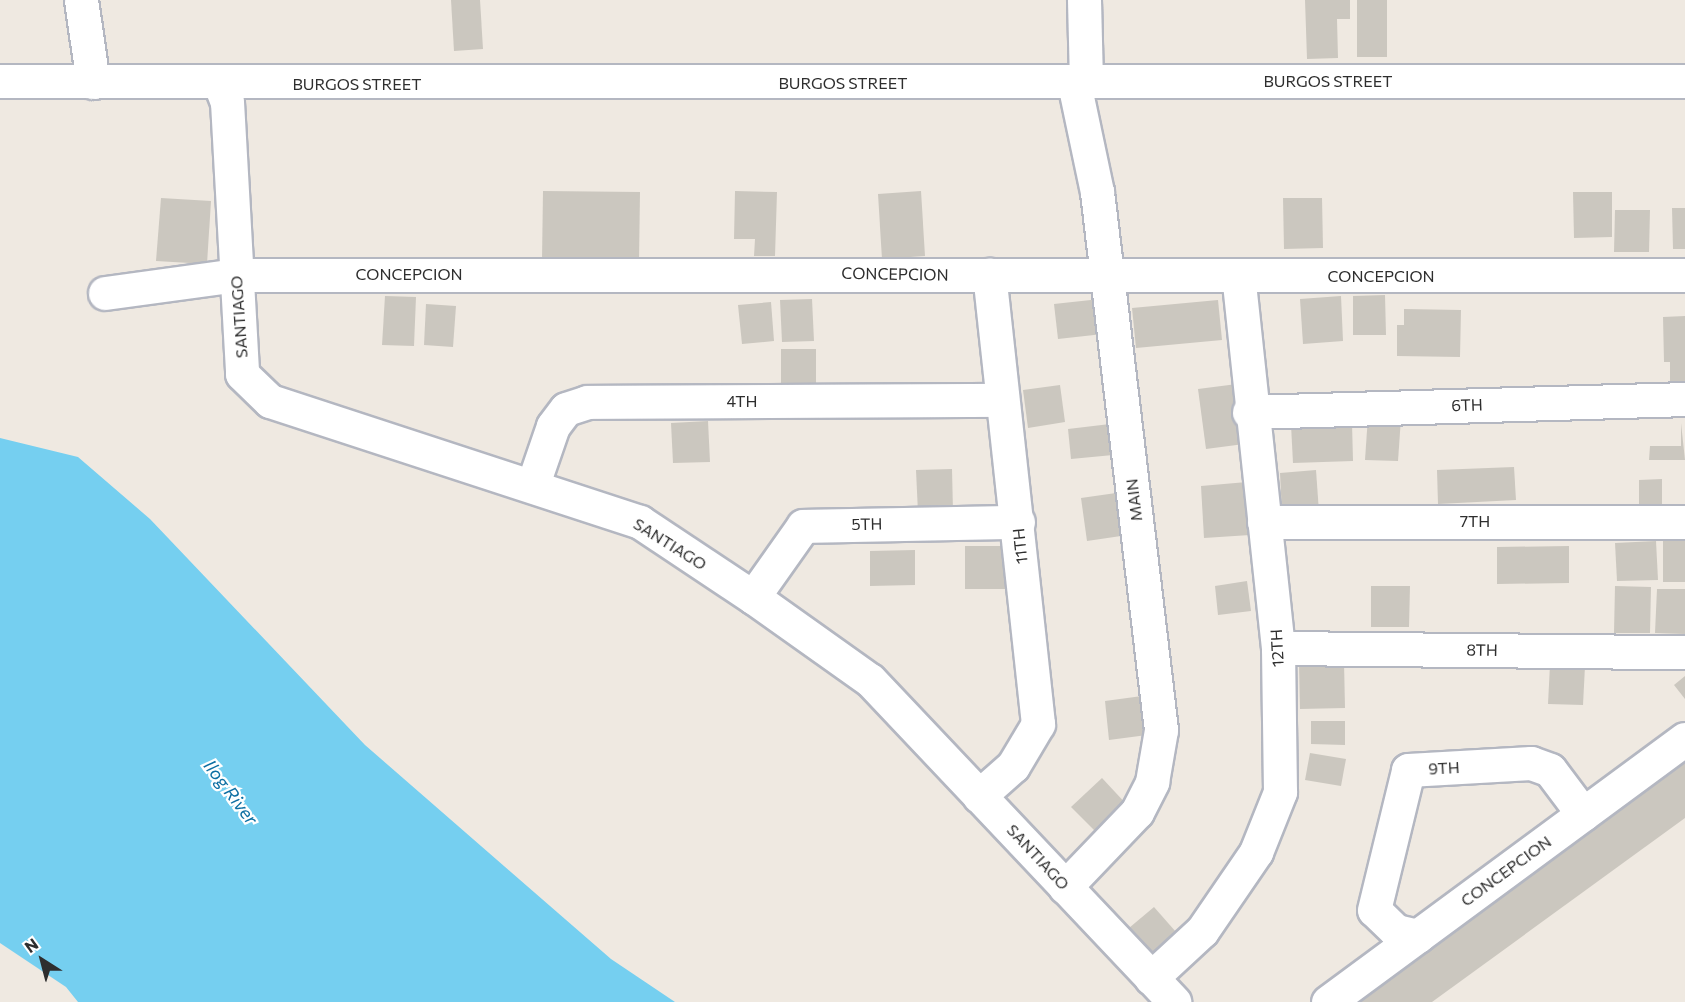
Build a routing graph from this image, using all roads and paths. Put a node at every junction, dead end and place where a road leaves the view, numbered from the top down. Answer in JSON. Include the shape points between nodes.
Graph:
{"nodes":[{"id":1,"x":81,"y":0,"type":"edge"},
{"id":2,"x":1084,"y":0,"type":"edge"},
{"id":3,"x":0,"y":81,"type":"edge"},
{"id":4,"x":1685,"y":81,"type":"edge"},
{"id":5,"x":93,"y":82,"type":"junction"},
{"id":6,"x":1080,"y":82,"type":"junction"},
{"id":7,"x":220,"y":84,"type":"junction"},
{"id":8,"x":236,"y":275,"type":"junction"},
{"id":9,"x":988,"y":275,"type":"junction"},
{"id":10,"x":1685,"y":275,"type":"edge"},
{"id":11,"x":1238,"y":276,"type":"junction"},
{"id":12,"x":1107,"y":277,"type":"junction"},
{"id":13,"x":105,"y":293,"type":"dead end"},
{"id":14,"x":1685,"y":399,"type":"edge"},
{"id":15,"x":1002,"y":400,"type":"junction"},
{"id":16,"x":1249,"y":412,"type":"junction"},
{"id":17,"x":533,"y":484,"type":"junction"},
{"id":18,"x":1018,"y":522,"type":"junction"},
{"id":19,"x":1264,"y":522,"type":"junction"},
{"id":20,"x":1685,"y":522,"type":"edge"},
{"id":21,"x":753,"y":597,"type":"junction"},
{"id":22,"x":1278,"y":648,"type":"junction"},
{"id":23,"x":1685,"y":652,"type":"edge"},
{"id":24,"x":1685,"y":739,"type":"edge"},
{"id":25,"x":979,"y":796,"type":"junction"},
{"id":26,"x":1583,"y":814,"type":"junction"},
{"id":27,"x":1065,"y":887,"type":"junction"},
{"id":28,"x":1418,"y":936,"type":"junction"},
{"id":29,"x":1151,"y":978,"type":"junction"},
{"id":30,"x":1174,"y":1002,"type":"edge"},
{"id":31,"x":1328,"y":1002,"type":"edge"}],
"edges":[{"from":1,"to":5,"type":"street"},
{"from":2,"to":6,"type":"street","name":"MAIN"},
{"from":3,"to":5,"type":"street","name":"BURGOS STREET"},
{"from":4,"to":6,"type":"street","name":"BURGOS STREET"},
{"from":5,"to":7,"type":"street","name":"BURGOS STREET"},
{"from":6,"to":7,"type":"street","name":"BURGOS STREET"},
{"from":6,"to":12,"type":"street","name":"MAIN"},
{"from":7,"to":8,"type":"street","name":"SANTIAGO","via":[[227,102]]},
{"from":8,"to":9,"type":"street","name":"CONCEPCION"},
{"from":8,"to":13,"type":"street","name":"CONCEPCION"},
{"from":8,"to":17,"type":"street","name":"SANTIAGO","via":[[242,374],[270,401]]},
{"from":9,"to":12,"type":"street","name":"CONCEPCION"},
{"from":9,"to":15,"type":"street","name":"11TH"},
{"from":10,"to":11,"type":"street","name":"CONCEPCION"},
{"from":11,"to":12,"type":"street","name":"CONCEPCION"},
{"from":11,"to":16,"type":"street","name":"12TH"},
{"from":12,"to":27,"type":"street","name":"MAIN","via":[[1161,730],[1152,782],[1137,812]]},
{"from":14,"to":16,"type":"street","name":"6TH"},
{"from":15,"to":17,"type":"street","name":"4TH","via":[[587,402],[566,410],[553,426]]},
{"from":15,"to":18,"type":"street","name":"11TH"},
{"from":16,"to":19,"type":"street","name":"12TH"},
{"from":17,"to":21,"type":"street","name":"SANTIAGO","via":[[639,522]]},
{"from":18,"to":21,"type":"street","name":"5TH","via":[[803,526]]},
{"from":18,"to":25,"type":"street","name":"11TH","via":[[1038,724],[1013,766]]},
{"from":19,"to":20,"type":"street","name":"7TH"},
{"from":19,"to":22,"type":"street","name":"12TH"},
{"from":21,"to":25,"type":"street","name":"SANTIAGO","via":[[870,680]]},
{"from":22,"to":23,"type":"street","name":"8TH"},
{"from":22,"to":29,"type":"street","name":"12TH","via":[[1280,792],[1256,852],[1216,911]]},
{"from":24,"to":26,"type":"street","name":"CONCEPCION"},
{"from":25,"to":27,"type":"street","name":"SANTIAGO"},
{"from":26,"to":28,"type":"street","name":"CONCEPCION"},
{"from":26,"to":28,"type":"street","name":"9TH","via":[[1550,770],[1531,763],[1408,770],[1374,910],[1396,931]]},
{"from":27,"to":29,"type":"street","name":"SANTIAGO"},
{"from":28,"to":31,"type":"street","name":"CONCEPCION"},
{"from":29,"to":30,"type":"street","name":"SANTIAGO"}]}
